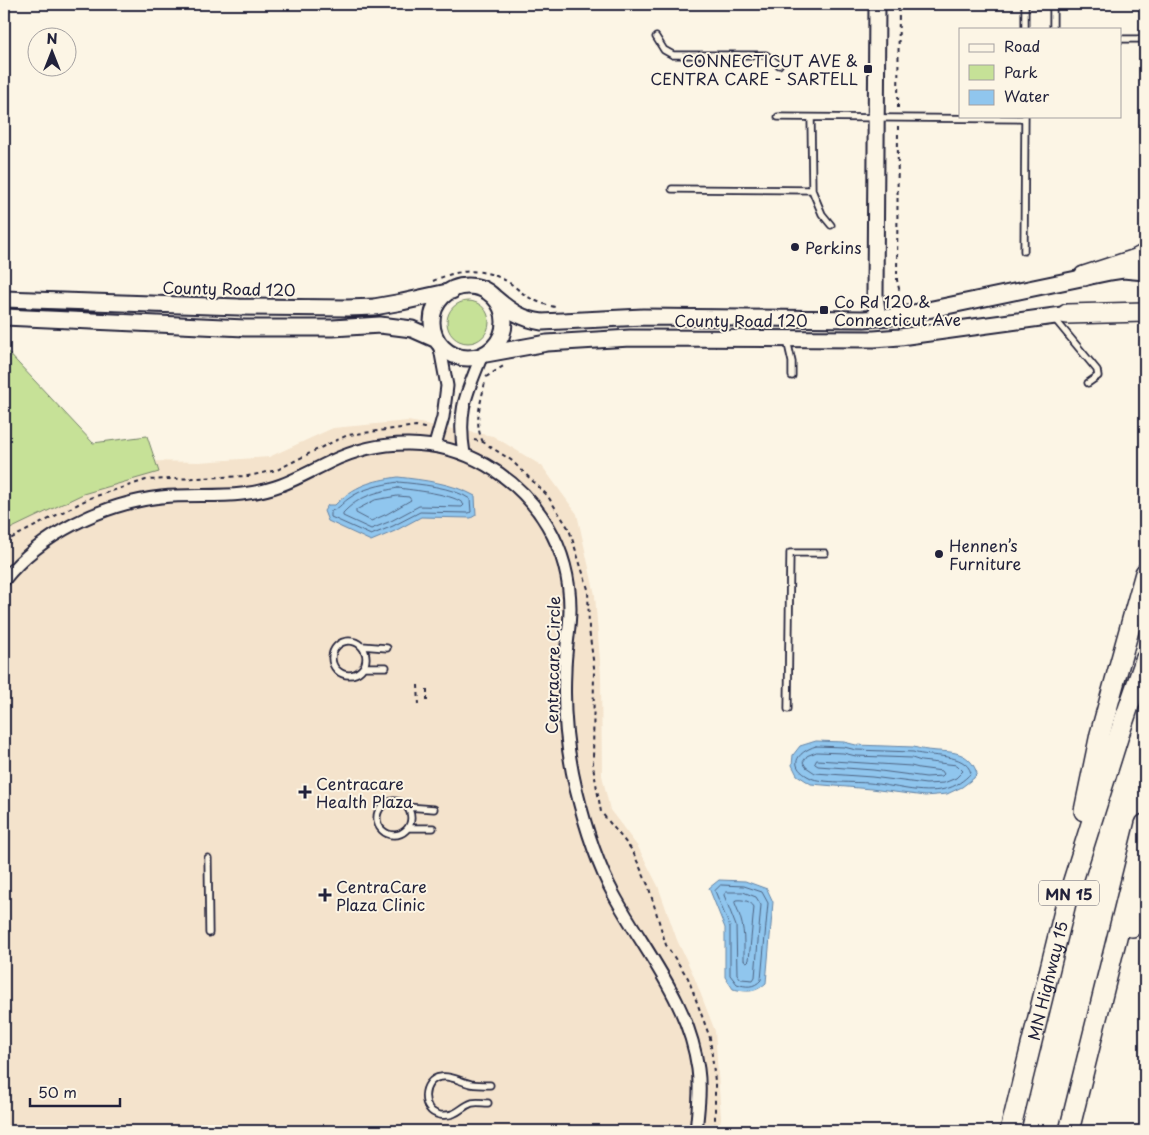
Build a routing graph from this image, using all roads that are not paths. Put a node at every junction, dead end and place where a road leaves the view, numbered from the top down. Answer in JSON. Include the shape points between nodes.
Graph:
{"nodes":[{"id":1,"x":877,"y":4,"type":"edge"},
{"id":2,"x":1026,"y":4,"type":"edge"},
{"id":3,"x":1053,"y":4,"type":"edge"},
{"id":4,"x":1025,"y":28,"type":"edge"},
{"id":5,"x":1053,"y":28,"type":"edge"},
{"id":6,"x":656,"y":37,"type":"dead end"},
{"id":7,"x":1122,"y":39,"type":"edge"},
{"id":8,"x":1145,"y":39,"type":"edge"},
{"id":9,"x":778,"y":65,"type":"dead end"},
{"id":10,"x":876,"y":117,"type":"junction"},
{"id":11,"x":778,"y":118,"type":"dead end"},
{"id":12,"x":811,"y":118,"type":"junction"},
{"id":13,"x":1025,"y":118,"type":"edge"},
{"id":14,"x":672,"y":189,"type":"dead end"},
{"id":15,"x":812,"y":190,"type":"junction"},
{"id":16,"x":831,"y":225,"type":"dead end"},
{"id":17,"x":1024,"y":251,"type":"dead end"},
{"id":18,"x":1145,"y":254,"type":"edge"},
{"id":19,"x":1145,"y":272,"type":"edge"},
{"id":20,"x":1084,"y":276,"type":"junction"},
{"id":21,"x":452,"y":290,"type":"junction"},
{"id":22,"x":495,"y":298,"type":"junction"},
{"id":23,"x":4,"y":299,"type":"edge"},
{"id":24,"x":1145,"y":303,"type":"edge"},
{"id":25,"x":1145,"y":312,"type":"edge"},
{"id":26,"x":1059,"y":315,"type":"junction"},
{"id":27,"x":4,"y":317,"type":"edge"},
{"id":28,"x":878,"y":318,"type":"junction"},
{"id":29,"x":787,"y":338,"type":"junction"},
{"id":30,"x":438,"y":342,"type":"junction"},
{"id":31,"x":484,"y":355,"type":"junction"},
{"id":32,"x":792,"y":376,"type":"dead end"},
{"id":33,"x":1088,"y":383,"type":"dead end"},
{"id":34,"x":435,"y":445,"type":"junction"},
{"id":35,"x":464,"y":454,"type":"junction"},
{"id":36,"x":825,"y":553,"type":"dead end"},
{"id":37,"x":1145,"y":573,"type":"edge"},
{"id":38,"x":4,"y":580,"type":"edge"},
{"id":39,"x":362,"y":646,"type":"junction"},
{"id":40,"x":386,"y":648,"type":"dead end"},
{"id":41,"x":1145,"y":660,"type":"edge"},
{"id":42,"x":365,"y":667,"type":"junction"},
{"id":43,"x":386,"y":667,"type":"dead end"},
{"id":44,"x":788,"y":709,"type":"dead end"},
{"id":45,"x":407,"y":807,"type":"junction"},
{"id":46,"x":434,"y":809,"type":"dead end"},
{"id":47,"x":1145,"y":824,"type":"edge"},
{"id":48,"x":408,"y":828,"type":"junction"},
{"id":49,"x":433,"y":828,"type":"dead end"},
{"id":50,"x":208,"y":858,"type":"dead end"},
{"id":51,"x":1145,"y":882,"type":"edge"},
{"id":52,"x":1063,"y":913,"type":"junction"},
{"id":53,"x":209,"y":933,"type":"dead end"},
{"id":54,"x":490,"y":1085,"type":"dead end"},
{"id":55,"x":1075,"y":1100,"type":"junction"},
{"id":56,"x":488,"y":1103,"type":"dead end"},
{"id":57,"x":696,"y":1131,"type":"edge"},
{"id":58,"x":1010,"y":1131,"type":"edge"},
{"id":59,"x":1068,"y":1131,"type":"edge"}],
"edges":[{"from":1,"to":10,"type":"street"},
{"from":2,"to":4,"type":"lane"},
{"from":3,"to":5,"type":"lane"},
{"from":6,"to":9,"type":"lane","via":[[664,50],[672,55],[766,54]]},
{"from":7,"to":8,"type":"lane"},
{"from":10,"to":12,"type":"lane"},
{"from":10,"to":13,"type":"lane"},
{"from":10,"to":28,"type":"street","via":[[875,295]]},
{"from":11,"to":12,"type":"lane"},
{"from":12,"to":15,"type":"lane"},
{"from":13,"to":17,"type":"lane"},
{"from":14,"to":15,"type":"lane"},
{"from":15,"to":16,"type":"lane","via":[[822,214]]},
{"from":18,"to":20,"type":"highway"},
{"from":19,"to":20,"type":"street","name":"County Road 120","via":[[1123,270]]},
{"from":20,"to":28,"type":"street","name":"County Road 120"},
{"from":21,"to":22,"type":"street","via":[[479,288]]},
{"from":21,"to":23,"type":"street","name":"County Road 120","via":[[383,305],[348,308]]},
{"from":21,"to":30,"type":"street","via":[[443,297],[433,314],[432,324]]},
{"from":22,"to":28,"type":"street","name":"County Road 120","via":[[527,320],[542,322],[643,317]]},
{"from":22,"to":31,"type":"street","via":[[501,306],[504,325],[498,343]]},
{"from":24,"to":26,"type":"street","name":"County Road 120"},
{"from":25,"to":26,"type":"highway"},
{"from":26,"to":29,"type":"street","name":"County Road 120","via":[[900,337]]},
{"from":26,"to":33,"type":"lane","via":[[1097,370],[1098,376]]},
{"from":27,"to":30,"type":"street","via":[[245,328],[380,325],[412,329]]},
{"from":29,"to":31,"type":"street","name":"County Road 120","via":[[572,340]]},
{"from":29,"to":32,"type":"lane"},
{"from":30,"to":31,"type":"street","via":[[454,355],[473,358]]},
{"from":30,"to":34,"type":"street","via":[[447,386]]},
{"from":31,"to":35,"type":"street","via":[[467,390],[460,424]]},
{"from":34,"to":35,"type":"street","name":"Centracare Circle"},
{"from":34,"to":38,"type":"street","name":"Centracare Circle","via":[[409,443],[366,449],[262,492],[158,497],[132,502],[102,512],[50,537]]},
{"from":35,"to":57,"type":"street","name":"Centracare Circle","via":[[486,465],[525,494],[542,515],[564,560],[570,611],[564,671],[566,739],[582,812],[614,895],[664,975],[687,1023],[698,1071]]},
{"from":36,"to":44,"type":"lane","via":[[790,553]]},
{"from":37,"to":52,"type":"highway","via":[[1100,734]]},
{"from":39,"to":40,"type":"lane"},
{"from":39,"to":42,"type":"lane","via":[[367,656]]},
{"from":39,"to":42,"type":"lane","via":[[346,641],[336,647],[332,658],[335,668],[345,675],[356,674]]},
{"from":41,"to":52,"type":"highway","name":"MN Highway 15","number":"MN 15"},
{"from":42,"to":43,"type":"lane"},
{"from":45,"to":46,"type":"lane"},
{"from":45,"to":48,"type":"lane","via":[[411,818]]},
{"from":45,"to":48,"type":"lane","via":[[392,801],[382,806],[377,817],[380,828],[388,834],[399,834]]},
{"from":47,"to":55,"type":"highway"},
{"from":48,"to":49,"type":"lane"},
{"from":50,"to":53,"type":"lane"},
{"from":51,"to":55,"type":"highway"},
{"from":52,"to":58,"type":"highway","name":"MN Highway 15","number":"MN 15"},
{"from":54,"to":56,"type":"lane","via":[[439,1076],[431,1081],[425,1100],[429,1109],[450,1115],[471,1103]]},
{"from":55,"to":59,"type":"highway"}]}
